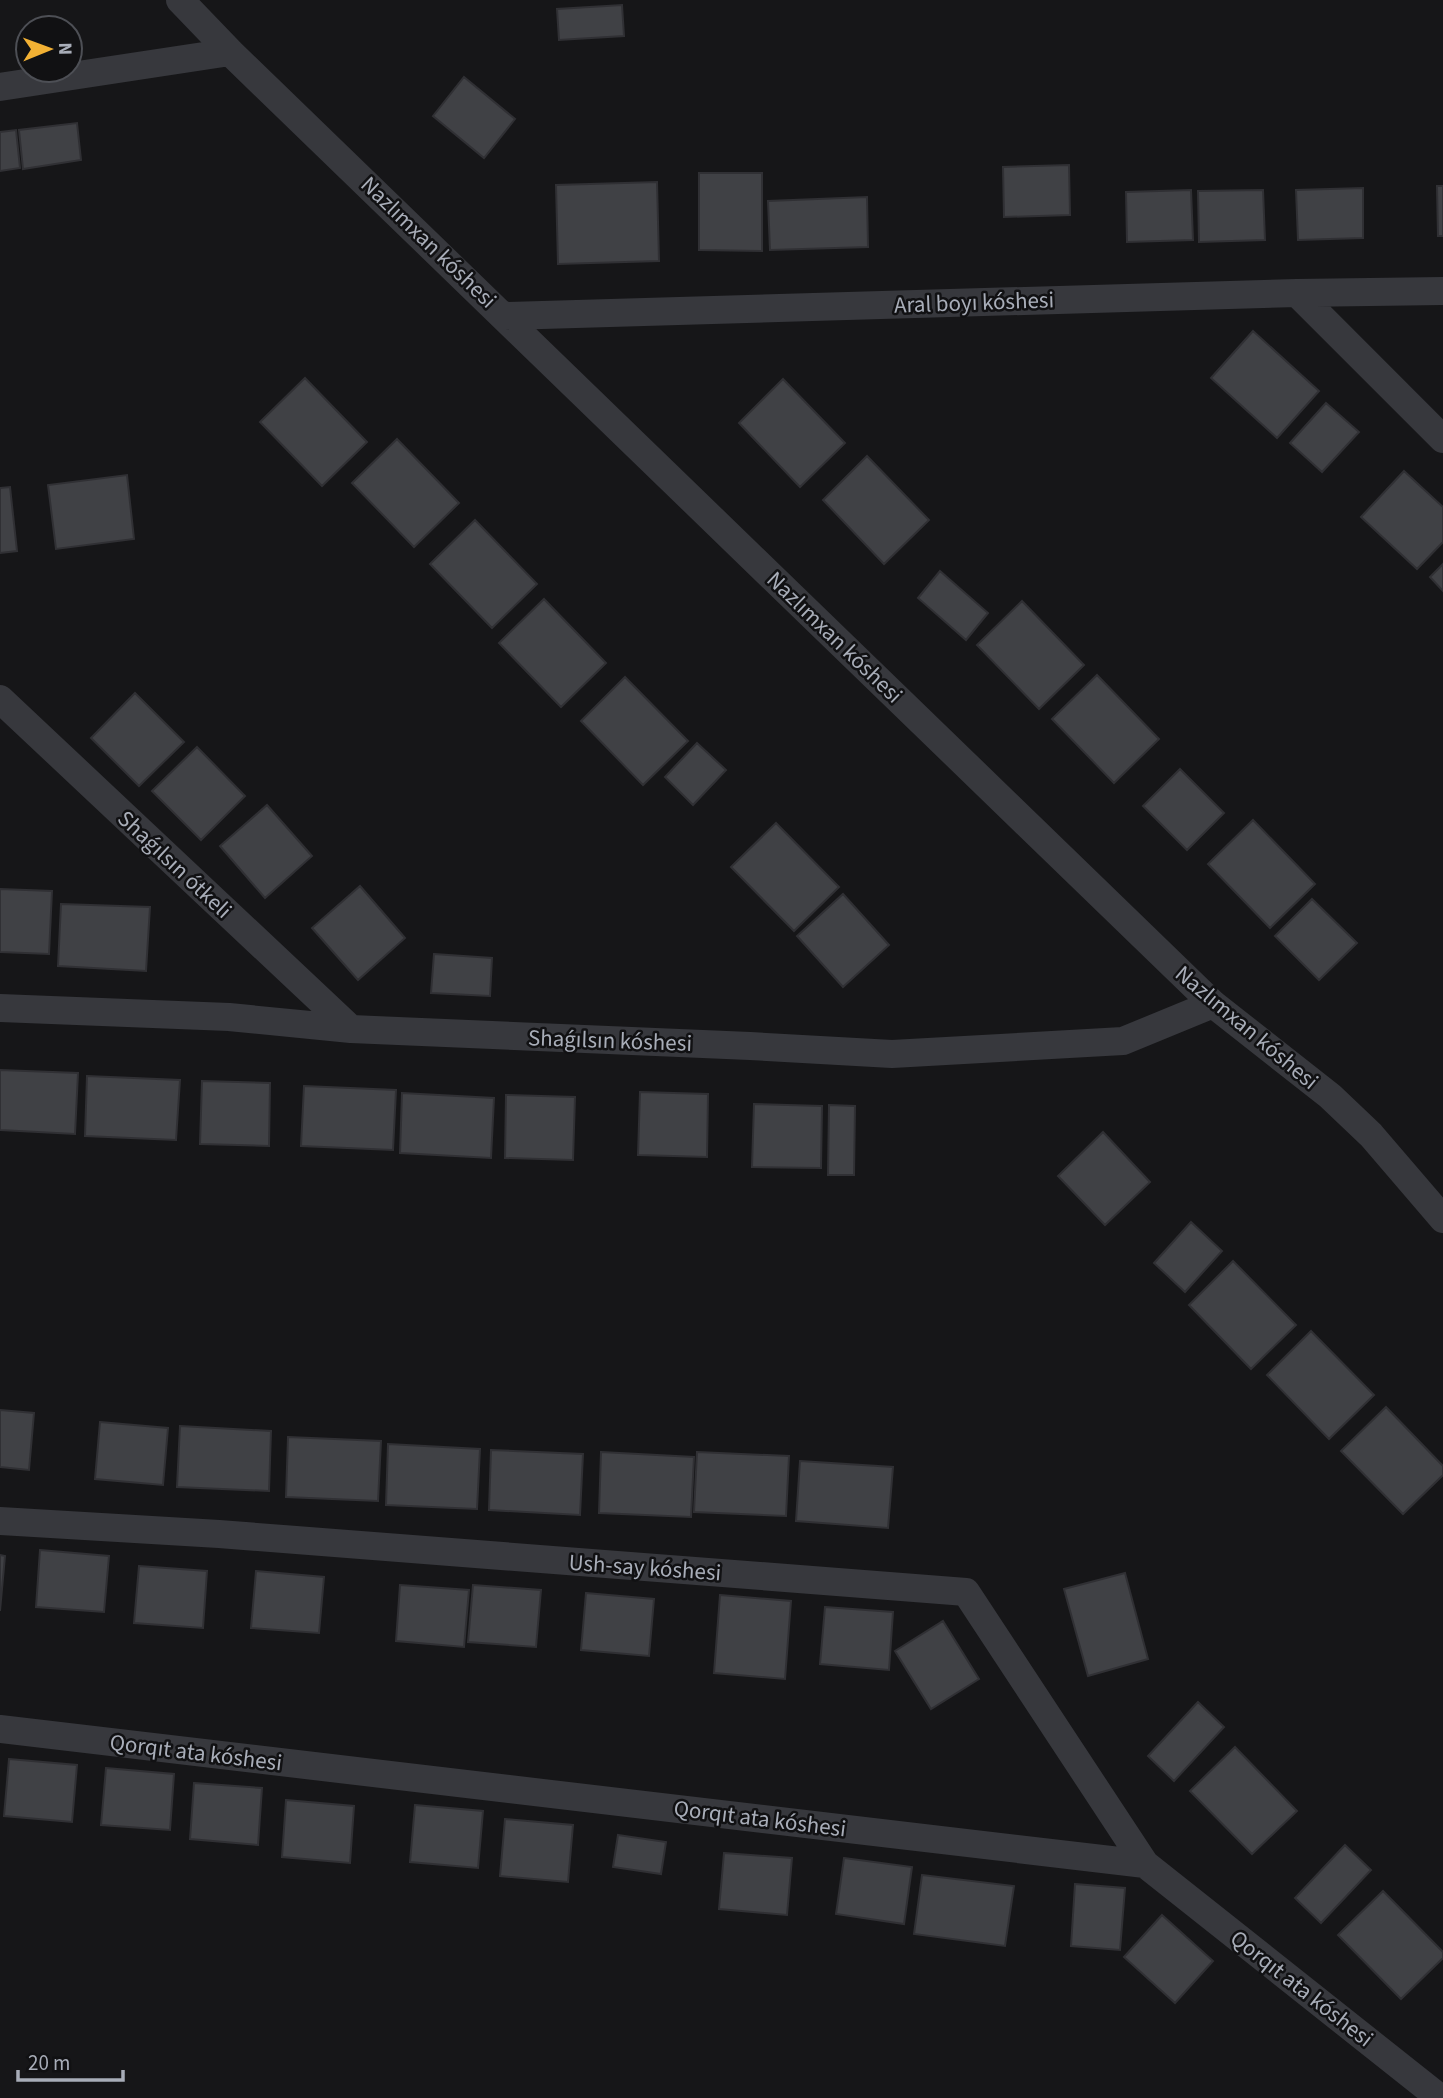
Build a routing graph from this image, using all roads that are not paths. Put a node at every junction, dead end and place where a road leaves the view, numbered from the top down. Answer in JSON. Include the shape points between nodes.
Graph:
{"nodes":[{"id":1,"x":180,"y":0,"type":"edge"},
{"id":2,"x":230,"y":52,"type":"junction"},
{"id":3,"x":0,"y":87,"type":"edge"},
{"id":4,"x":1443,"y":292,"type":"edge"},
{"id":5,"x":1297,"y":293,"type":"junction"},
{"id":6,"x":505,"y":316,"type":"junction"},
{"id":7,"x":1443,"y":439,"type":"edge"},
{"id":8,"x":0,"y":699,"type":"edge"},
{"id":9,"x":1213,"y":1004,"type":"junction"},
{"id":10,"x":0,"y":1008,"type":"edge"},
{"id":11,"x":351,"y":1029,"type":"junction"},
{"id":12,"x":1443,"y":1219,"type":"edge"},
{"id":13,"x":0,"y":1521,"type":"edge"},
{"id":14,"x":0,"y":1729,"type":"edge"},
{"id":15,"x":1145,"y":1864,"type":"junction"},
{"id":16,"x":1440,"y":2098,"type":"edge"}],
"edges":[{"from":1,"to":2,"type":"street","name":"Nazlımxan kóshesi"},
{"from":2,"to":3,"type":"street"},
{"from":2,"to":6,"type":"street","name":"Nazlımxan kóshesi"},
{"from":4,"to":5,"type":"street","name":"Aral boyı kóshesi"},
{"from":5,"to":6,"type":"street","name":"Aral boyı kóshesi"},
{"from":5,"to":7,"type":"street"},
{"from":6,"to":9,"type":"street","name":"Nazlımxan kóshesi"},
{"from":8,"to":11,"type":"street","name":"Shaǵılsın ótkeli"},
{"from":9,"to":11,"type":"street","name":"Shaǵılsın kóshesi","via":[[1123,1041],[892,1054]]},
{"from":9,"to":12,"type":"street","name":"Nazlımxan kóshesi","via":[[1330,1096],[1371,1135]]},
{"from":10,"to":11,"type":"street","name":"Shaǵılsın kóshesi","via":[[229,1017]]},
{"from":13,"to":15,"type":"street","name":"Ush-say kóshesi","via":[[966,1592]]},
{"from":14,"to":15,"type":"street","name":"Qorqıt ata kóshesi"},
{"from":15,"to":16,"type":"street","name":"Qorqıt ata kóshesi"}]}
